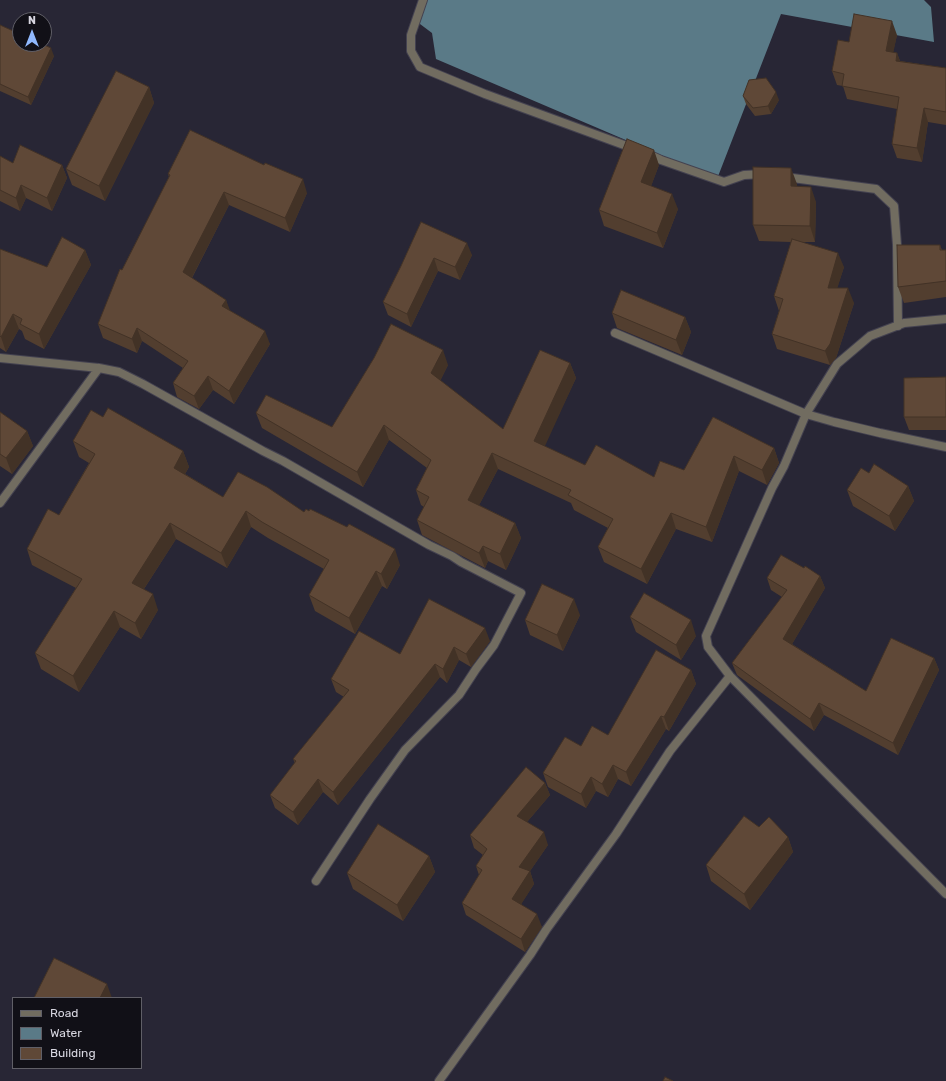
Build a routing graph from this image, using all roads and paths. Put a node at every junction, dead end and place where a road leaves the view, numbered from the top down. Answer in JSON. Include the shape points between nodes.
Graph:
{"nodes":[{"id":1,"x":423,"y":0,"type":"edge"},
{"id":2,"x":946,"y":319,"type":"edge"},
{"id":3,"x":898,"y":326,"type":"junction"},
{"id":4,"x":615,"y":333,"type":"dead end"},
{"id":5,"x":0,"y":358,"type":"edge"},
{"id":6,"x":99,"y":368,"type":"junction"},
{"id":7,"x":806,"y":414,"type":"junction"},
{"id":8,"x":946,"y":447,"type":"edge"},
{"id":9,"x":0,"y":502,"type":"edge"},
{"id":10,"x":730,"y":676,"type":"junction"},
{"id":11,"x":316,"y":881,"type":"dead end"},
{"id":12,"x":946,"y":894,"type":"edge"},
{"id":13,"x":439,"y":1081,"type":"edge"}],
"edges":[{"from":1,"to":3,"type":"street","via":[[411,35],[411,51],[420,67],[724,182],[744,175],[766,174],[876,189],[894,206]]},
{"from":2,"to":3,"type":"street","via":[[904,323]]},
{"from":3,"to":7,"type":"street","via":[[870,336],[837,364]]},
{"from":4,"to":7,"type":"street"},
{"from":5,"to":6,"type":"street"},
{"from":6,"to":9,"type":"street"},
{"from":6,"to":11,"type":"street","via":[[119,372],[144,384],[429,545],[521,593],[494,645],[459,695],[405,750]]},
{"from":7,"to":8,"type":"street"},
{"from":7,"to":10,"type":"street","via":[[706,636],[708,647]]},
{"from":10,"to":12,"type":"street"},
{"from":10,"to":13,"type":"street","via":[[670,751],[616,834]]}]}
